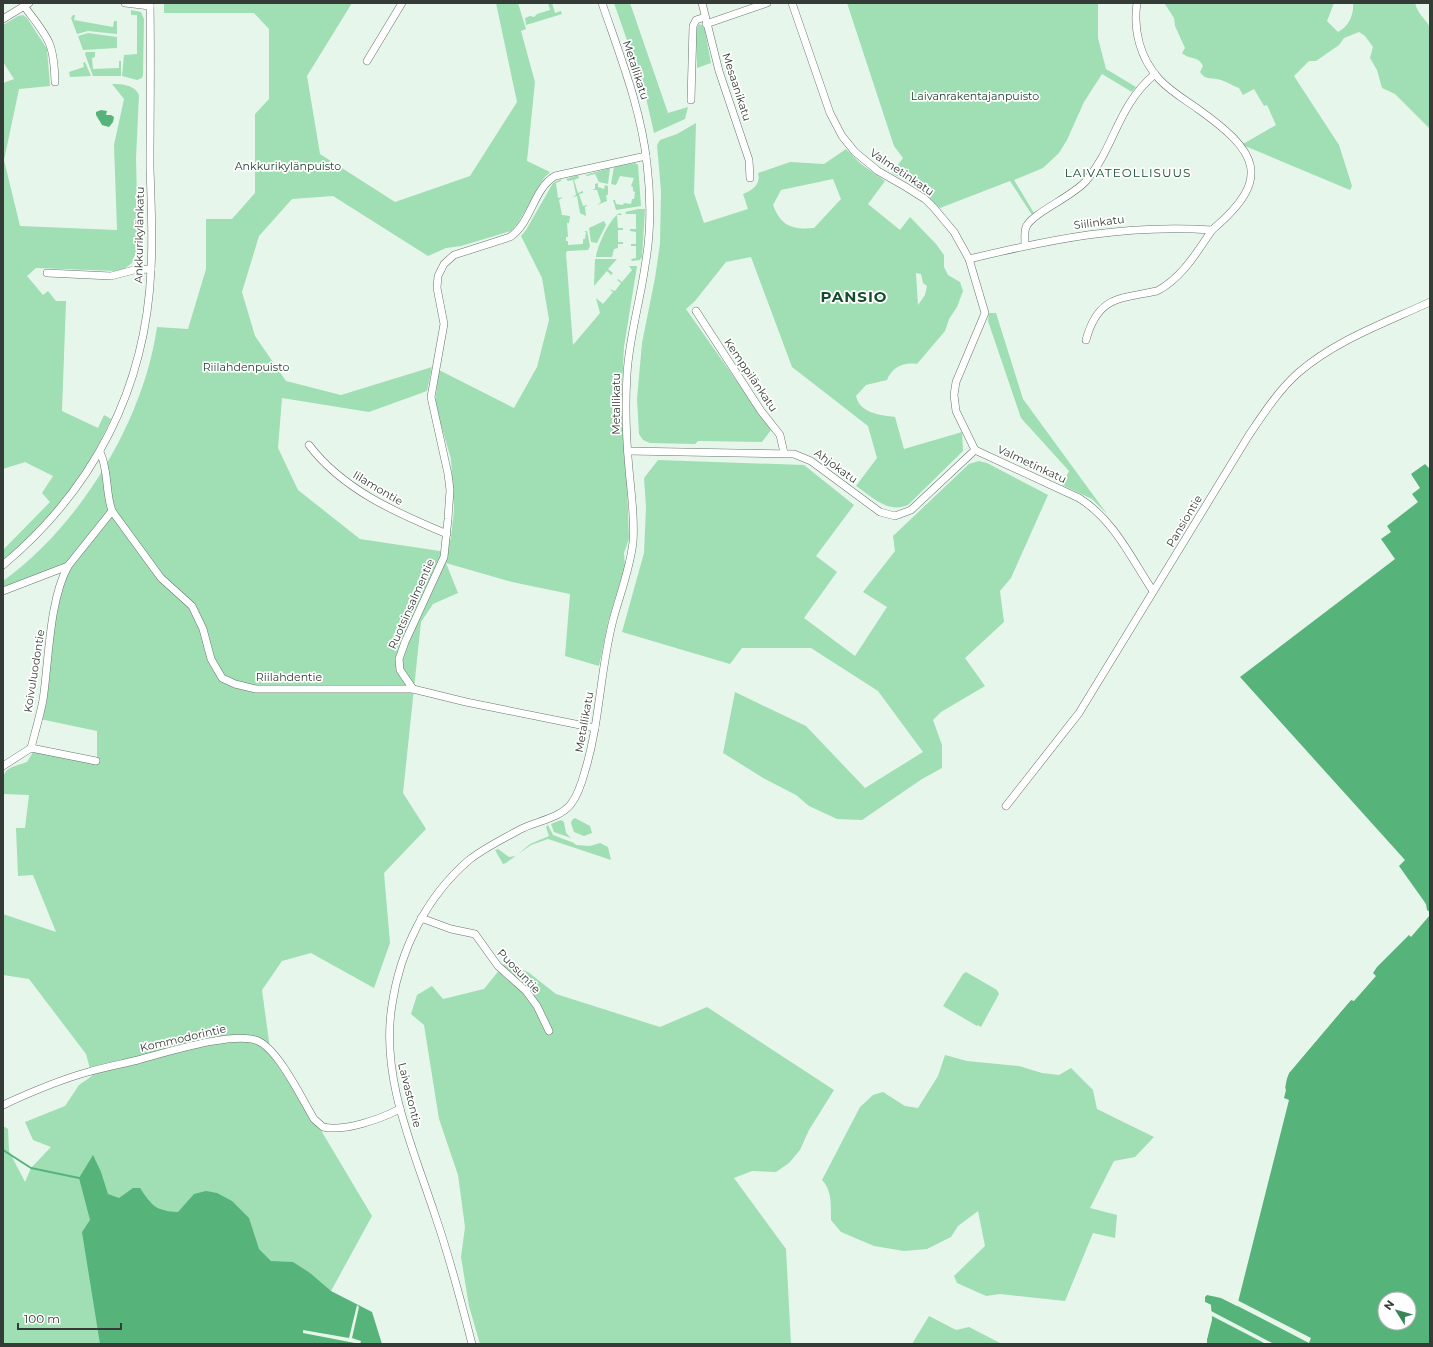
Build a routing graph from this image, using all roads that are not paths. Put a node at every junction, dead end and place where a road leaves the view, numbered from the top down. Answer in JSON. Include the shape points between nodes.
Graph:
{"nodes":[{"id":1,"x":125,"y":3,"type":"edge"},
{"id":2,"x":402,"y":3,"type":"edge"},
{"id":3,"x":602,"y":3,"type":"edge"},
{"id":4,"x":702,"y":3,"type":"edge"},
{"id":5,"x":766,"y":3,"type":"edge"},
{"id":6,"x":792,"y":3,"type":"edge"},
{"id":7,"x":1137,"y":3,"type":"edge"},
{"id":8,"x":150,"y":4,"type":"edge"},
{"id":9,"x":27,"y":5,"type":"edge"},
{"id":10,"x":3,"y":19,"type":"edge"},
{"id":11,"x":706,"y":20,"type":"junction"},
{"id":12,"x":367,"y":61,"type":"dead end"},
{"id":13,"x":1155,"y":74,"type":"junction"},
{"id":14,"x":55,"y":82,"type":"dead end"},
{"id":15,"x":692,"y":100,"type":"dead end"},
{"id":16,"x":646,"y":156,"type":"junction"},
{"id":17,"x":750,"y":178,"type":"dead end"},
{"id":18,"x":1212,"y":230,"type":"junction"},
{"id":19,"x":1025,"y":245,"type":"junction"},
{"id":20,"x":969,"y":259,"type":"junction"},
{"id":21,"x":151,"y":269,"type":"junction"},
{"id":22,"x":47,"y":272,"type":"dead end"},
{"id":23,"x":1430,"y":302,"type":"edge"},
{"id":24,"x":696,"y":311,"type":"dead end"},
{"id":25,"x":1086,"y":340,"type":"dead end"},
{"id":26,"x":309,"y":445,"type":"dead end"},
{"id":27,"x":975,"y":450,"type":"junction"},
{"id":28,"x":628,"y":451,"type":"junction"},
{"id":29,"x":100,"y":452,"type":"junction"},
{"id":30,"x":784,"y":453,"type":"junction"},
{"id":31,"x":112,"y":511,"type":"junction"},
{"id":32,"x":447,"y":534,"type":"junction"},
{"id":33,"x":3,"y":565,"type":"edge"},
{"id":34,"x":68,"y":566,"type":"junction"},
{"id":35,"x":3,"y":591,"type":"edge"},
{"id":36,"x":1153,"y":591,"type":"junction"},
{"id":37,"x":413,"y":689,"type":"junction"},
{"id":38,"x":595,"y":728,"type":"junction"},
{"id":39,"x":31,"y":748,"type":"junction"},
{"id":40,"x":96,"y":761,"type":"dead end"},
{"id":41,"x":3,"y":766,"type":"edge"},
{"id":42,"x":570,"y":805,"type":"joint"},
{"id":43,"x":1006,"y":806,"type":"dead end"},
{"id":44,"x":421,"y":918,"type":"junction"},
{"id":45,"x":549,"y":1031,"type":"dead end"},
{"id":46,"x":3,"y":1105,"type":"edge"},
{"id":47,"x":400,"y":1109,"type":"junction"},
{"id":48,"x":472,"y":1344,"type":"edge"}],
"edges":[{"from":1,"to":8,"type":"street"},
{"from":2,"to":12,"type":"street"},
{"from":3,"to":16,"type":"street","name":"Metallikatu","via":[[634,98]]},
{"from":4,"to":11,"type":"street","name":"Mesaanikatu"},
{"from":5,"to":11,"type":"street"},
{"from":6,"to":20,"type":"street","name":"Valmetinkatu","via":[[830,113],[842,136],[855,152],[872,166],[925,199],[954,232]]},
{"from":7,"to":13,"type":"street","via":[[1136,28],[1141,52]]},
{"from":8,"to":21,"type":"street","name":"Ankkurikylänkatu"},
{"from":9,"to":10,"type":"street"},
{"from":9,"to":14,"type":"street","via":[[50,43]]},
{"from":11,"to":15,"type":"street","via":[[696,20],[693,26]]},
{"from":11,"to":17,"type":"street","name":"Mesaanikatu","via":[[719,71],[749,160]]},
{"from":13,"to":18,"type":"street","via":[[1172,91],[1225,130],[1248,156],[1252,172],[1249,185],[1228,216]]},
{"from":13,"to":19,"type":"street","via":[[1144,83],[1126,107],[1098,164],[1086,180],[1072,194],[1029,222],[1025,231]]},
{"from":16,"to":28,"type":"street","name":"Metallikatu","via":[[650,200],[649,230],[646,265],[627,371],[625,404]]},
{"from":16,"to":32,"type":"street","name":"Ruotsinsalmentie","via":[[561,174],[551,179],[515,233],[510,237],[454,255],[440,271],[437,288],[444,324],[431,397],[450,490]]},
{"from":18,"to":19,"type":"street","name":"Siilinkatu","via":[[1122,230],[1083,234]]},
{"from":18,"to":25,"type":"street","via":[[1186,267],[1164,287],[1157,291],[1113,300],[1099,310]]},
{"from":19,"to":20,"type":"street","name":"Siilinkatu"},
{"from":20,"to":27,"type":"street","name":"Valmetinkatu","via":[[985,313],[956,382],[954,395],[956,411]]},
{"from":21,"to":22,"type":"street","via":[[111,276]]},
{"from":21,"to":29,"type":"street","name":"Ankkurikylänkatu","via":[[146,318],[133,376]]},
{"from":23,"to":36,"type":"street","name":"Pansiontie","via":[[1338,346],[1313,361],[1291,380],[1249,435]]},
{"from":24,"to":30,"type":"street","name":"Kemppilänkatu","via":[[780,436]]},
{"from":26,"to":32,"type":"street","name":"Iilamontie","via":[[329,468],[369,497]]},
{"from":27,"to":30,"type":"street","name":"Ahjokatu","via":[[911,510],[895,516],[880,512],[803,456]]},
{"from":27,"to":36,"type":"street","name":"Valmetinkatu","via":[[1091,505],[1120,538]]},
{"from":28,"to":30,"type":"street","name":"Ahjokatu"},
{"from":28,"to":38,"type":"street","name":"Metallikatu","via":[[633,542],[613,621]]},
{"from":29,"to":31,"type":"street","name":"Riilahdentie","via":[[106,468],[107,498]]},
{"from":29,"to":33,"type":"street","name":"Ankkurikylänkatu","via":[[73,494],[50,521]]},
{"from":31,"to":34,"type":"street","name":"Koivuluodontie"},
{"from":31,"to":37,"type":"street","name":"Riilahdentie","via":[[161,578],[192,606],[211,659],[222,678],[256,689]]},
{"from":32,"to":37,"type":"street","name":"Ruotsinsalmentie","via":[[444,557],[399,659],[400,670]]},
{"from":34,"to":35,"type":"street"},
{"from":34,"to":39,"type":"street","name":"Koivuluodontie","via":[[56,594],[42,702]]},
{"from":36,"to":43,"type":"street","name":"Pansiontie","via":[[1079,713]]},
{"from":37,"to":38,"type":"street","name":"Riilahdentie"},
{"from":38,"to":42,"type":"street","name":"Metallikatu","via":[[581,783]]},
{"from":39,"to":40,"type":"street"},
{"from":39,"to":41,"type":"street"},
{"from":42,"to":44,"type":"street","name":"Laivastontie","via":[[560,814],[523,828],[472,858],[440,891]]},
{"from":44,"to":45,"type":"street","name":"Puosuntie","via":[[451,929],[475,934],[498,966],[526,991],[537,1006]]},
{"from":44,"to":47,"type":"street","name":"Laivastontie","via":[[400,968],[391,1010],[392,1074]]},
{"from":46,"to":47,"type":"street","name":"Kommodorintie","via":[[48,1085],[89,1071],[192,1046],[233,1038],[247,1038],[260,1042],[273,1054],[314,1119],[323,1127],[341,1128],[380,1118]]},
{"from":47,"to":48,"type":"street","name":"Laivastontie","via":[[453,1268]]}]}
